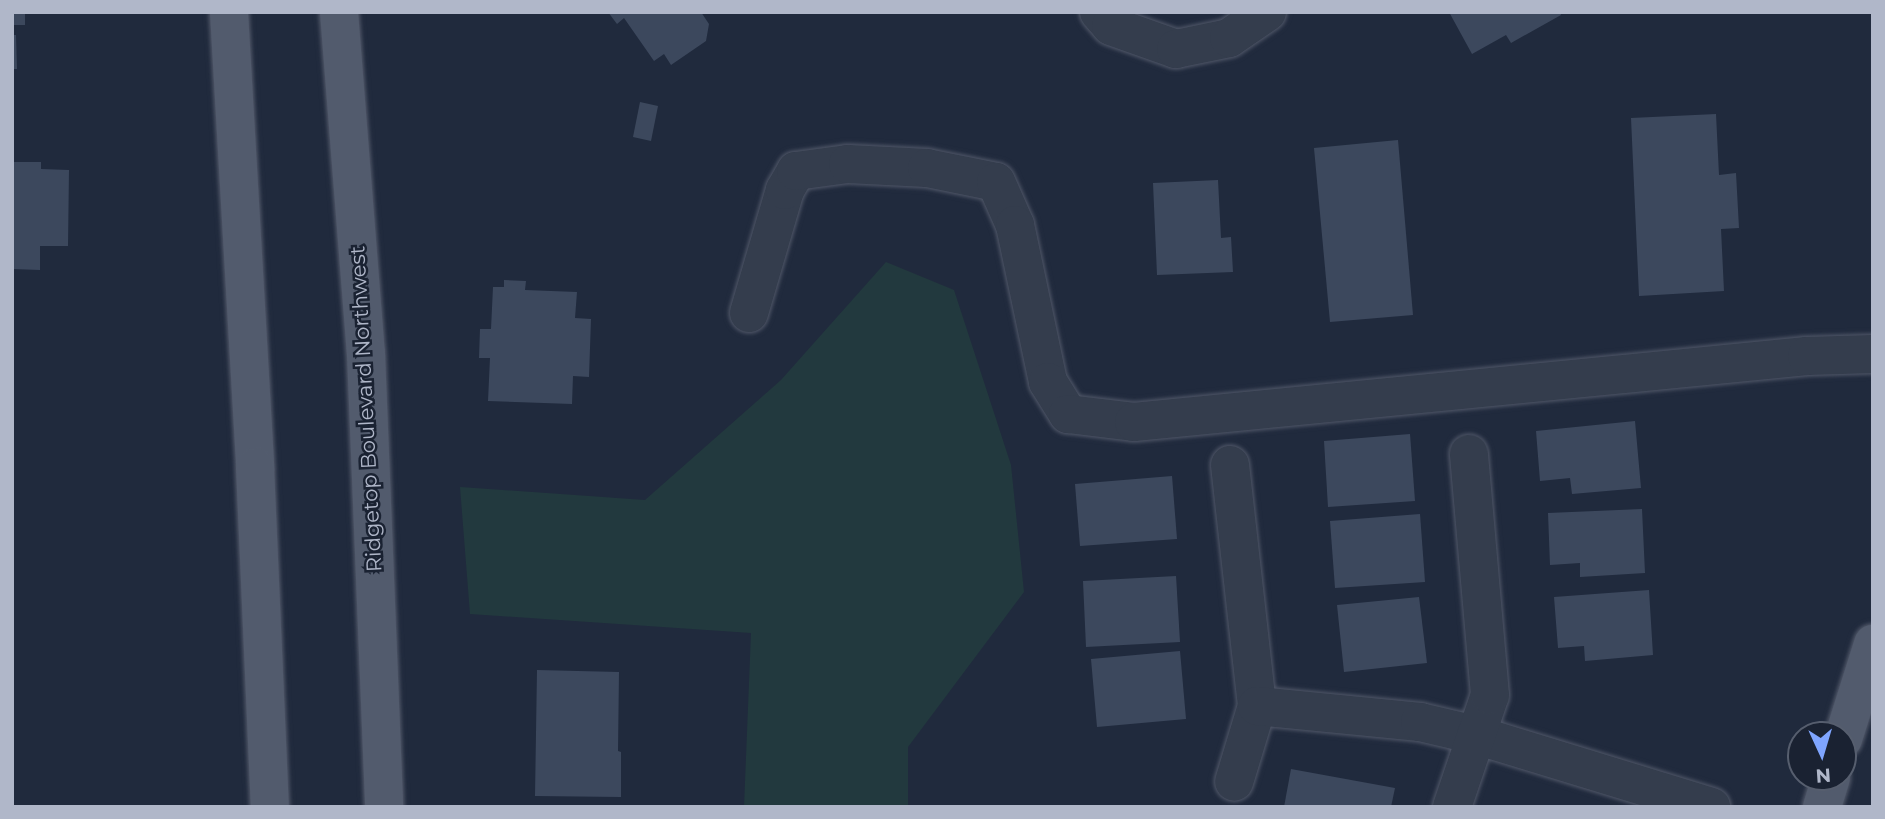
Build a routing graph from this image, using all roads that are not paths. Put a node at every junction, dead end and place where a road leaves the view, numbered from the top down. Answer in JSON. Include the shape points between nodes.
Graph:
{"nodes":[{"id":1,"x":229,"y":12,"type":"edge"},
{"id":2,"x":339,"y":12,"type":"edge"},
{"id":3,"x":1099,"y":12,"type":"edge"},
{"id":4,"x":1267,"y":12,"type":"edge"},
{"id":5,"x":749,"y":313,"type":"dead end"},
{"id":6,"x":1873,"y":354,"type":"edge"},
{"id":7,"x":1469,"y":454,"type":"dead end"},
{"id":8,"x":1230,"y":465,"type":"dead end"},
{"id":9,"x":1873,"y":644,"type":"edge"},
{"id":10,"x":264,"y":688,"type":"junction"},
{"id":11,"x":1256,"y":706,"type":"junction"},
{"id":12,"x":1849,"y":721,"type":"edge"},
{"id":13,"x":1476,"y":735,"type":"junction"},
{"id":14,"x":1234,"y":782,"type":"dead end"},
{"id":15,"x":270,"y":807,"type":"edge"},
{"id":16,"x":288,"y":807,"type":"edge"},
{"id":17,"x":384,"y":807,"type":"edge"},
{"id":18,"x":1452,"y":807,"type":"edge"},
{"id":19,"x":1711,"y":807,"type":"edge"}],
"edges":[{"from":1,"to":10,"type":"main road"},
{"from":2,"to":17,"type":"main road","name":"Ridgetop Boulevard Northwest","via":[[366,354]]},
{"from":3,"to":4,"type":"street","via":[[1111,26],[1176,49],[1229,38]]},
{"from":5,"to":6,"type":"street","via":[[785,190],[796,171],[848,164],[927,168],[996,182],[1015,225],[1048,382],[1068,414],[1133,422],[1807,356]]},
{"from":7,"to":13,"type":"street","via":[[1490,695]]},
{"from":8,"to":11,"type":"street"},
{"from":9,"to":12,"type":"main road"},
{"from":10,"to":15,"type":"main road"},
{"from":10,"to":16,"type":"main road"},
{"from":11,"to":13,"type":"street","via":[[1420,722]]},
{"from":11,"to":14,"type":"street"},
{"from":13,"to":18,"type":"street"},
{"from":13,"to":19,"type":"street"}]}
